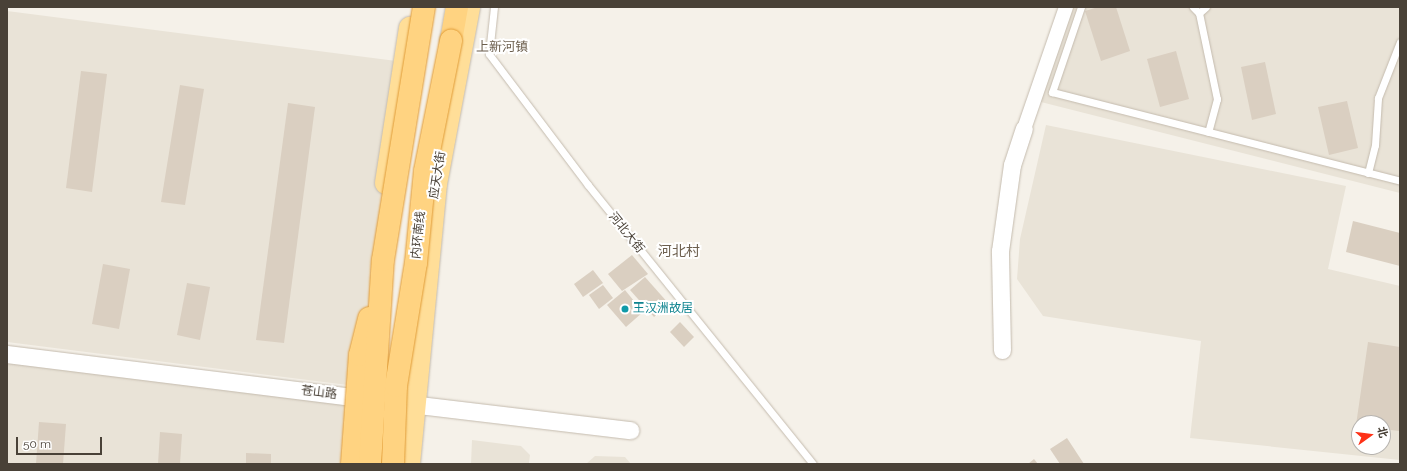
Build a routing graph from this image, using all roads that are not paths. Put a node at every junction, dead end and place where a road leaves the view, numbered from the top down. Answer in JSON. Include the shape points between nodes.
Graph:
{"nodes":[{"id":1,"x":414,"y":7,"type":"edge"},
{"id":2,"x":424,"y":7,"type":"edge"},
{"id":3,"x":457,"y":7,"type":"edge"},
{"id":4,"x":469,"y":7,"type":"edge"},
{"id":5,"x":494,"y":7,"type":"edge"},
{"id":6,"x":1066,"y":7,"type":"edge"},
{"id":7,"x":1081,"y":7,"type":"edge"},
{"id":8,"x":1193,"y":7,"type":"edge"},
{"id":9,"x":1206,"y":7,"type":"edge"},
{"id":10,"x":1199,"y":13,"type":"junction"},
{"id":11,"x":1400,"y":42,"type":"edge"},
{"id":12,"x":1024,"y":129,"type":"joint"},
{"id":13,"x":1208,"y":132,"type":"junction"},
{"id":14,"x":1368,"y":173,"type":"junction"},
{"id":15,"x":1400,"y":181,"type":"edge"},
{"id":16,"x":383,"y":260,"type":"junction"},
{"id":17,"x":416,"y":263,"type":"junction"},
{"id":18,"x":7,"y":342,"type":"edge"},
{"id":19,"x":1002,"y":350,"type":"dead end"},
{"id":20,"x":7,"y":354,"type":"edge"},
{"id":21,"x":364,"y":393,"type":"junction"},
{"id":22,"x":414,"y":398,"type":"junction"},
{"id":23,"x":630,"y":430,"type":"dead end"},
{"id":24,"x":352,"y":464,"type":"edge"},
{"id":25,"x":362,"y":464,"type":"edge"},
{"id":26,"x":370,"y":464,"type":"edge"},
{"id":27,"x":393,"y":464,"type":"edge"},
{"id":28,"x":404,"y":464,"type":"edge"},
{"id":29,"x":409,"y":464,"type":"edge"},
{"id":30,"x":813,"y":464,"type":"edge"}],
"edges":[{"from":1,"to":21,"type":"main road","via":[[389,152]]},
{"from":2,"to":16,"type":"highway","bridge":true},
{"from":3,"to":17,"type":"highway","name":"内环南线","bridge":true,"via":[[425,171]]},
{"from":4,"to":22,"type":"main road","name":"应天大街","via":[[436,184]]},
{"from":5,"to":30,"type":"lane","name":"河北大街","via":[[489,54],[588,185]]},
{"from":6,"to":12,"type":"street"},
{"from":7,"to":13,"type":"lane","via":[[1052,92]]},
{"from":8,"to":10,"type":"lane"},
{"from":9,"to":10,"type":"lane"},
{"from":10,"to":13,"type":"lane","via":[[1217,99]]},
{"from":11,"to":14,"type":"lane","via":[[1378,98],[1376,145]]},
{"from":12,"to":19,"type":"street","via":[[1012,165],[1000,251]]},
{"from":13,"to":14,"type":"lane"},
{"from":14,"to":15,"type":"lane"},
{"from":16,"to":24,"type":"highway","bridge":true,"via":[[360,354]]},
{"from":16,"to":26,"type":"highway","bridge":true},
{"from":17,"to":27,"type":"highway","name":"内环南线","bridge":true,"via":[[396,386]]},
{"from":17,"to":28,"type":"highway","bridge":true},
{"from":18,"to":21,"type":"street","name":"苍山路"},
{"from":20,"to":21,"type":"street","name":"苍山路"},
{"from":21,"to":22,"type":"street","name":"苍山路"},
{"from":21,"to":25,"type":"main road"},
{"from":22,"to":23,"type":"street","name":"苍山路"},
{"from":22,"to":29,"type":"main road","name":"应天大街"}]}
